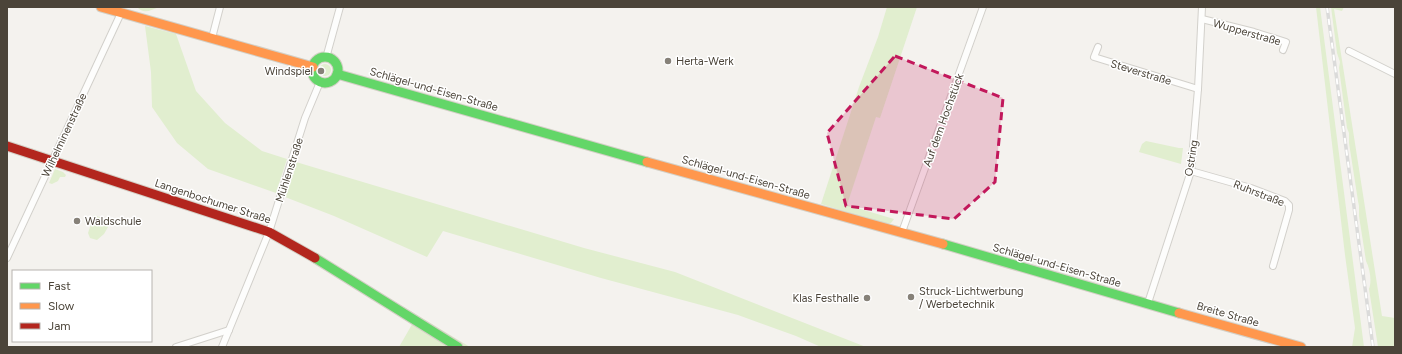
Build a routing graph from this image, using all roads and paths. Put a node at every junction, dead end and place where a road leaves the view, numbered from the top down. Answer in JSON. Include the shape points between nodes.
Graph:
{"nodes":[{"id":1,"x":101,"y":7,"type":"edge"},
{"id":2,"x":220,"y":7,"type":"edge"},
{"id":3,"x":340,"y":7,"type":"edge"},
{"id":4,"x":983,"y":7,"type":"edge"},
{"id":5,"x":1202,"y":7,"type":"edge"},
{"id":6,"x":121,"y":13,"type":"junction"},
{"id":7,"x":1202,"y":19,"type":"junction"},
{"id":8,"x":212,"y":38,"type":"junction"},
{"id":9,"x":1098,"y":47,"type":"dead end"},
{"id":10,"x":1284,"y":50,"type":"dead end"},
{"id":11,"x":1349,"y":51,"type":"dead end"},
{"id":12,"x":326,"y":58,"type":"junction"},
{"id":13,"x":313,"y":67,"type":"junction"},
{"id":14,"x":337,"y":74,"type":"junction"},
{"id":15,"x":1395,"y":74,"type":"edge"},
{"id":16,"x":320,"y":82,"type":"junction"},
{"id":17,"x":1198,"y":89,"type":"junction"},
{"id":18,"x":7,"y":146,"type":"edge"},
{"id":19,"x":52,"y":161,"type":"junction"},
{"id":20,"x":1191,"y":171,"type":"junction"},
{"id":21,"x":269,"y":232,"type":"junction"},
{"id":22,"x":902,"y":232,"type":"junction"},
{"id":23,"x":7,"y":258,"type":"edge"},
{"id":24,"x":1273,"y":266,"type":"dead end"},
{"id":25,"x":1148,"y":303,"type":"junction"},
{"id":26,"x":229,"y":330,"type":"junction"},
{"id":27,"x":1289,"y":345,"type":"edge"},
{"id":28,"x":176,"y":347,"type":"edge"},
{"id":29,"x":222,"y":347,"type":"edge"},
{"id":30,"x":458,"y":347,"type":"edge"},
{"id":31,"x":1301,"y":347,"type":"edge"}],
"edges":[{"from":1,"to":6,"type":"street"},
{"from":2,"to":8,"type":"street"},
{"from":3,"to":12,"type":"street"},
{"from":4,"to":22,"type":"street","name":"Auf dem Hochstück"},
{"from":5,"to":7,"type":"street","name":"Ostring"},
{"from":6,"to":8,"type":"street"},
{"from":6,"to":19,"type":"street","name":"Wilhelminenstraße"},
{"from":7,"to":10,"type":"street","name":"Wupperstraße","via":[[1286,42]]},
{"from":7,"to":17,"type":"street","name":"Ostring"},
{"from":8,"to":13,"type":"street"},
{"from":9,"to":17,"type":"street","name":"Steverstraße","via":[[1094,57]]},
{"from":11,"to":15,"type":"street"},
{"from":12,"to":13,"type":"street","via":[[317,60]]},
{"from":12,"to":14,"type":"street","via":[[335,63]]},
{"from":13,"to":16,"type":"street","via":[[314,76]]},
{"from":14,"to":16,"type":"street","via":[[330,82]]},
{"from":14,"to":22,"type":"street","name":"Schlägel-und-Eisen-Straße"},
{"from":16,"to":21,"type":"street","name":"Mühlenstraße","via":[[305,118]]},
{"from":17,"to":20,"type":"street","name":"Ostring"},
{"from":18,"to":19,"type":"street","name":"Langenbochumer Straße"},
{"from":19,"to":21,"type":"street","name":"Langenbochumer Straße"},
{"from":19,"to":23,"type":"street","name":"Wilhelminenstraße"},
{"from":20,"to":24,"type":"street","name":"Ruhrstraße","via":[[1251,188],[1285,201],[1289,205]]},
{"from":20,"to":25,"type":"street","name":"Ostring"},
{"from":21,"to":26,"type":"street","name":"Mühlenstraße"},
{"from":21,"to":30,"type":"street","name":"Langenbochumer Straße"},
{"from":22,"to":25,"type":"street","name":"Schlägel-und-Eisen-Straße"},
{"from":25,"to":27,"type":"street","name":"Breite Straße"},
{"from":26,"to":28,"type":"street"},
{"from":26,"to":29,"type":"street","name":"Mühlenstraße"},
{"from":27,"to":31,"type":"street","name":"Breite Straße"}]}
